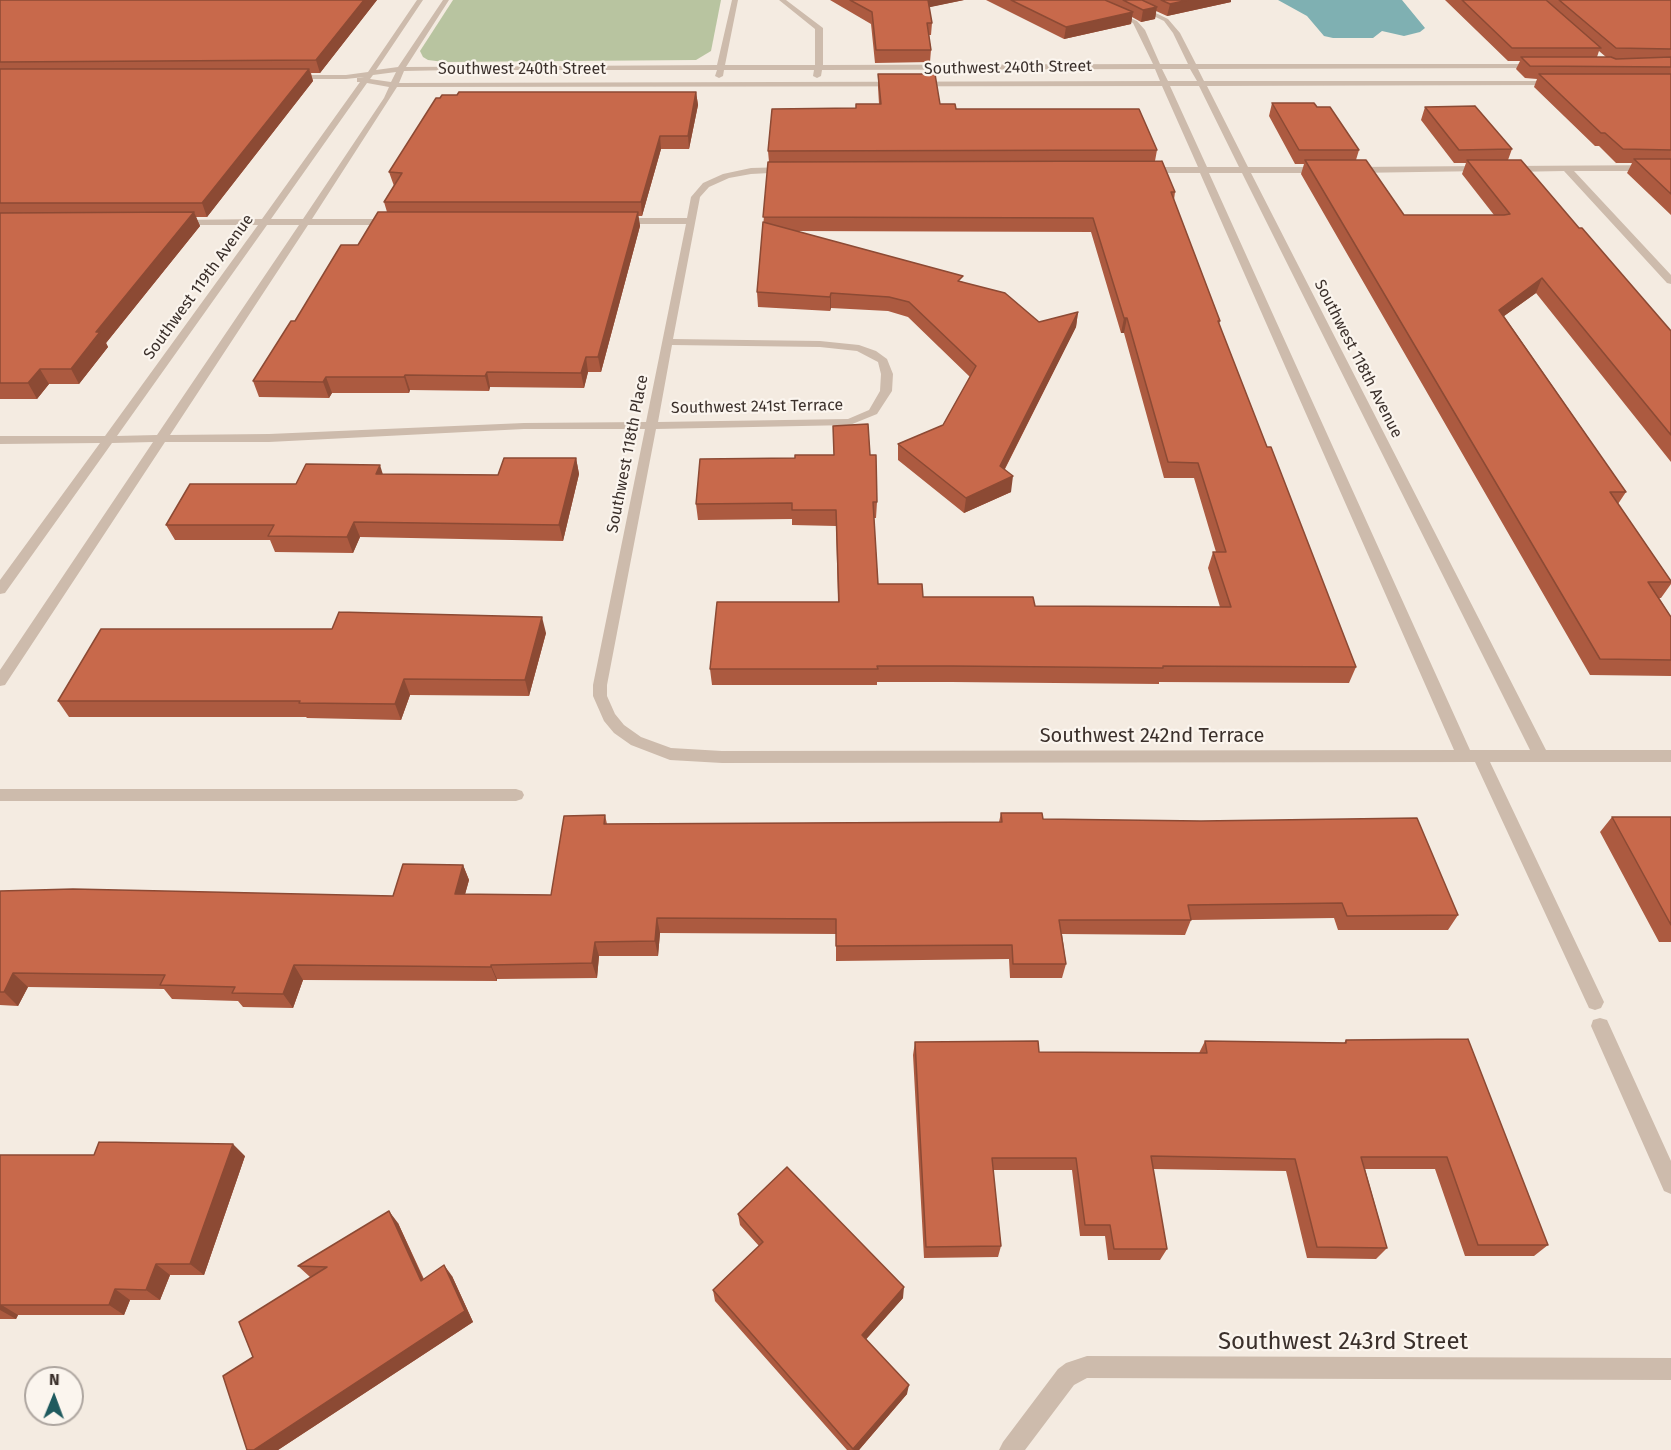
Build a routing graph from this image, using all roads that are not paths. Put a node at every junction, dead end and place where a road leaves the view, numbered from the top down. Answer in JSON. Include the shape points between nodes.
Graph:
{"nodes":[{"id":1,"x":420,"y":0,"type":"edge"},
{"id":2,"x":446,"y":0,"type":"edge"},
{"id":3,"x":735,"y":0,"type":"edge"},
{"id":4,"x":782,"y":0,"type":"edge"},
{"id":5,"x":1086,"y":0,"type":"edge"},
{"id":6,"x":1123,"y":0,"type":"edge"},
{"id":7,"x":1158,"y":66,"type":"junction"},
{"id":8,"x":1192,"y":66,"type":"junction"},
{"id":9,"x":1551,"y":66,"type":"edge"},
{"id":10,"x":819,"y":67,"type":"junction"},
{"id":11,"x":720,"y":68,"type":"junction"},
{"id":12,"x":401,"y":69,"type":"junction"},
{"id":13,"x":286,"y":77,"type":"edge"},
{"id":14,"x":367,"y":77,"type":"junction"},
{"id":15,"x":1165,"y":82,"type":"junction"},
{"id":16,"x":1200,"y":82,"type":"junction"},
{"id":17,"x":1559,"y":82,"type":"edge"},
{"id":18,"x":393,"y":85,"type":"junction"},
{"id":19,"x":718,"y":85,"type":"junction"},
{"id":20,"x":816,"y":85,"type":"junction"},
{"id":21,"x":1671,"y":168,"type":"edge"},
{"id":22,"x":1567,"y":169,"type":"junction"},
{"id":23,"x":797,"y":170,"type":"edge"},
{"id":24,"x":1139,"y":170,"type":"edge"},
{"id":25,"x":1203,"y":170,"type":"junction"},
{"id":26,"x":1244,"y":170,"type":"junction"},
{"id":27,"x":1328,"y":170,"type":"edge"},
{"id":28,"x":1340,"y":170,"type":"edge"},
{"id":29,"x":612,"y":221,"type":"edge"},
{"id":30,"x":691,"y":221,"type":"junction"},
{"id":31,"x":167,"y":222,"type":"edge"},
{"id":32,"x":265,"y":222,"type":"junction"},
{"id":33,"x":306,"y":222,"type":"junction"},
{"id":34,"x":405,"y":222,"type":"edge"},
{"id":35,"x":1671,"y":281,"type":"edge"},
{"id":36,"x":666,"y":342,"type":"junction"},
{"id":37,"x":651,"y":426,"type":"junction"},
{"id":38,"x":161,"y":438,"type":"junction"},
{"id":39,"x":109,"y":439,"type":"junction"},
{"id":40,"x":0,"y":440,"type":"edge"},
{"id":41,"x":0,"y":590,"type":"edge"},
{"id":42,"x":0,"y":681,"type":"edge"},
{"id":43,"x":636,"y":741,"type":"joint"},
{"id":44,"x":1541,"y":756,"type":"junction"},
{"id":45,"x":1671,"y":756,"type":"edge"},
{"id":46,"x":1472,"y":757,"type":"junction"},
{"id":47,"x":0,"y":795,"type":"edge"},
{"id":48,"x":516,"y":795,"type":"dead end"},
{"id":49,"x":1595,"y":1002,"type":"dead end"},
{"id":50,"x":1600,"y":1026,"type":"dead end"},
{"id":51,"x":1671,"y":1184,"type":"edge"},
{"id":52,"x":1671,"y":1369,"type":"edge"},
{"id":53,"x":1011,"y":1450,"type":"edge"}],
"edges":[{"from":1,"to":14,"type":"street","name":"Southwest 119th Avenue"},
{"from":2,"to":12,"type":"street"},
{"from":3,"to":11,"type":"street"},
{"from":4,"to":10,"type":"street","via":[[819,28]]},
{"from":5,"to":7,"type":"street","via":[[1137,24]]},
{"from":6,"to":8,"type":"street","name":"Southwest 118th Avenue","via":[[1169,23]]},
{"from":7,"to":8,"type":"street","name":"Southwest 240th Street"},
{"from":7,"to":10,"type":"street","name":"Southwest 240th Street"},
{"from":7,"to":15,"type":"street"},
{"from":8,"to":9,"type":"street","name":"Southwest 240th Street"},
{"from":8,"to":16,"type":"street","name":"Southwest 118th Avenue"},
{"from":10,"to":11,"type":"street","name":"Southwest 240th Street"},
{"from":10,"to":20,"type":"street"},
{"from":11,"to":12,"type":"street","name":"Southwest 240th Street"},
{"from":11,"to":19,"type":"street"},
{"from":12,"to":14,"type":"street","name":"Southwest 240th Street"},
{"from":12,"to":18,"type":"street"},
{"from":13,"to":14,"type":"street","name":"Southwest 240th Street"},
{"from":14,"to":18,"type":"street","name":"Southwest 240th Street"},
{"from":14,"to":32,"type":"street","name":"Southwest 119th Avenue"},
{"from":15,"to":16,"type":"street","name":"Southwest 240th Street"},
{"from":15,"to":20,"type":"street","name":"Southwest 240th Street"},
{"from":15,"to":25,"type":"street"},
{"from":16,"to":17,"type":"street","name":"Southwest 240th Street"},
{"from":16,"to":26,"type":"street","name":"Southwest 118th Avenue"},
{"from":18,"to":19,"type":"street","name":"Southwest 240th Street"},
{"from":18,"to":33,"type":"street"},
{"from":19,"to":20,"type":"street","name":"Southwest 240th Street"},
{"from":21,"to":22,"type":"street"},
{"from":22,"to":28,"type":"street"},
{"from":22,"to":35,"type":"street"},
{"from":23,"to":30,"type":"street","name":"Southwest 118th Place","via":[[726,176],[700,190]]},
{"from":24,"to":25,"type":"street"},
{"from":25,"to":26,"type":"street"},
{"from":25,"to":46,"type":"street"},
{"from":26,"to":27,"type":"street"},
{"from":26,"to":44,"type":"street","name":"Southwest 118th Avenue"},
{"from":29,"to":30,"type":"street"},
{"from":30,"to":36,"type":"street","name":"Southwest 118th Place"},
{"from":31,"to":32,"type":"street"},
{"from":32,"to":33,"type":"street"},
{"from":32,"to":39,"type":"street","name":"Southwest 119th Avenue"},
{"from":33,"to":34,"type":"street"},
{"from":33,"to":38,"type":"street"},
{"from":36,"to":37,"type":"street","name":"Southwest 118th Place"},
{"from":36,"to":37,"type":"street","name":"Southwest 241st Terrace","via":[[859,348],[883,361],[886,391],[873,412],[850,422]]},
{"from":37,"to":38,"type":"street","via":[[524,426],[269,438]]},
{"from":37,"to":43,"type":"street","name":"Southwest 118th Place","via":[[600,685],[609,717]]},
{"from":38,"to":39,"type":"street"},
{"from":38,"to":42,"type":"street"},
{"from":39,"to":40,"type":"street"},
{"from":39,"to":41,"type":"street","name":"Southwest 119th Avenue"},
{"from":43,"to":46,"type":"street","name":"Southwest 242nd Terrace","via":[[670,754],[722,757]]},
{"from":44,"to":45,"type":"street","name":"Southwest 242nd Terrace"},
{"from":44,"to":46,"type":"street","name":"Southwest 242nd Terrace"},
{"from":46,"to":49,"type":"street"},
{"from":47,"to":48,"type":"street"},
{"from":50,"to":51,"type":"street"},
{"from":52,"to":53,"type":"street","name":"Southwest 243rd Street","via":[[1087,1368],[1066,1377]]}]}
